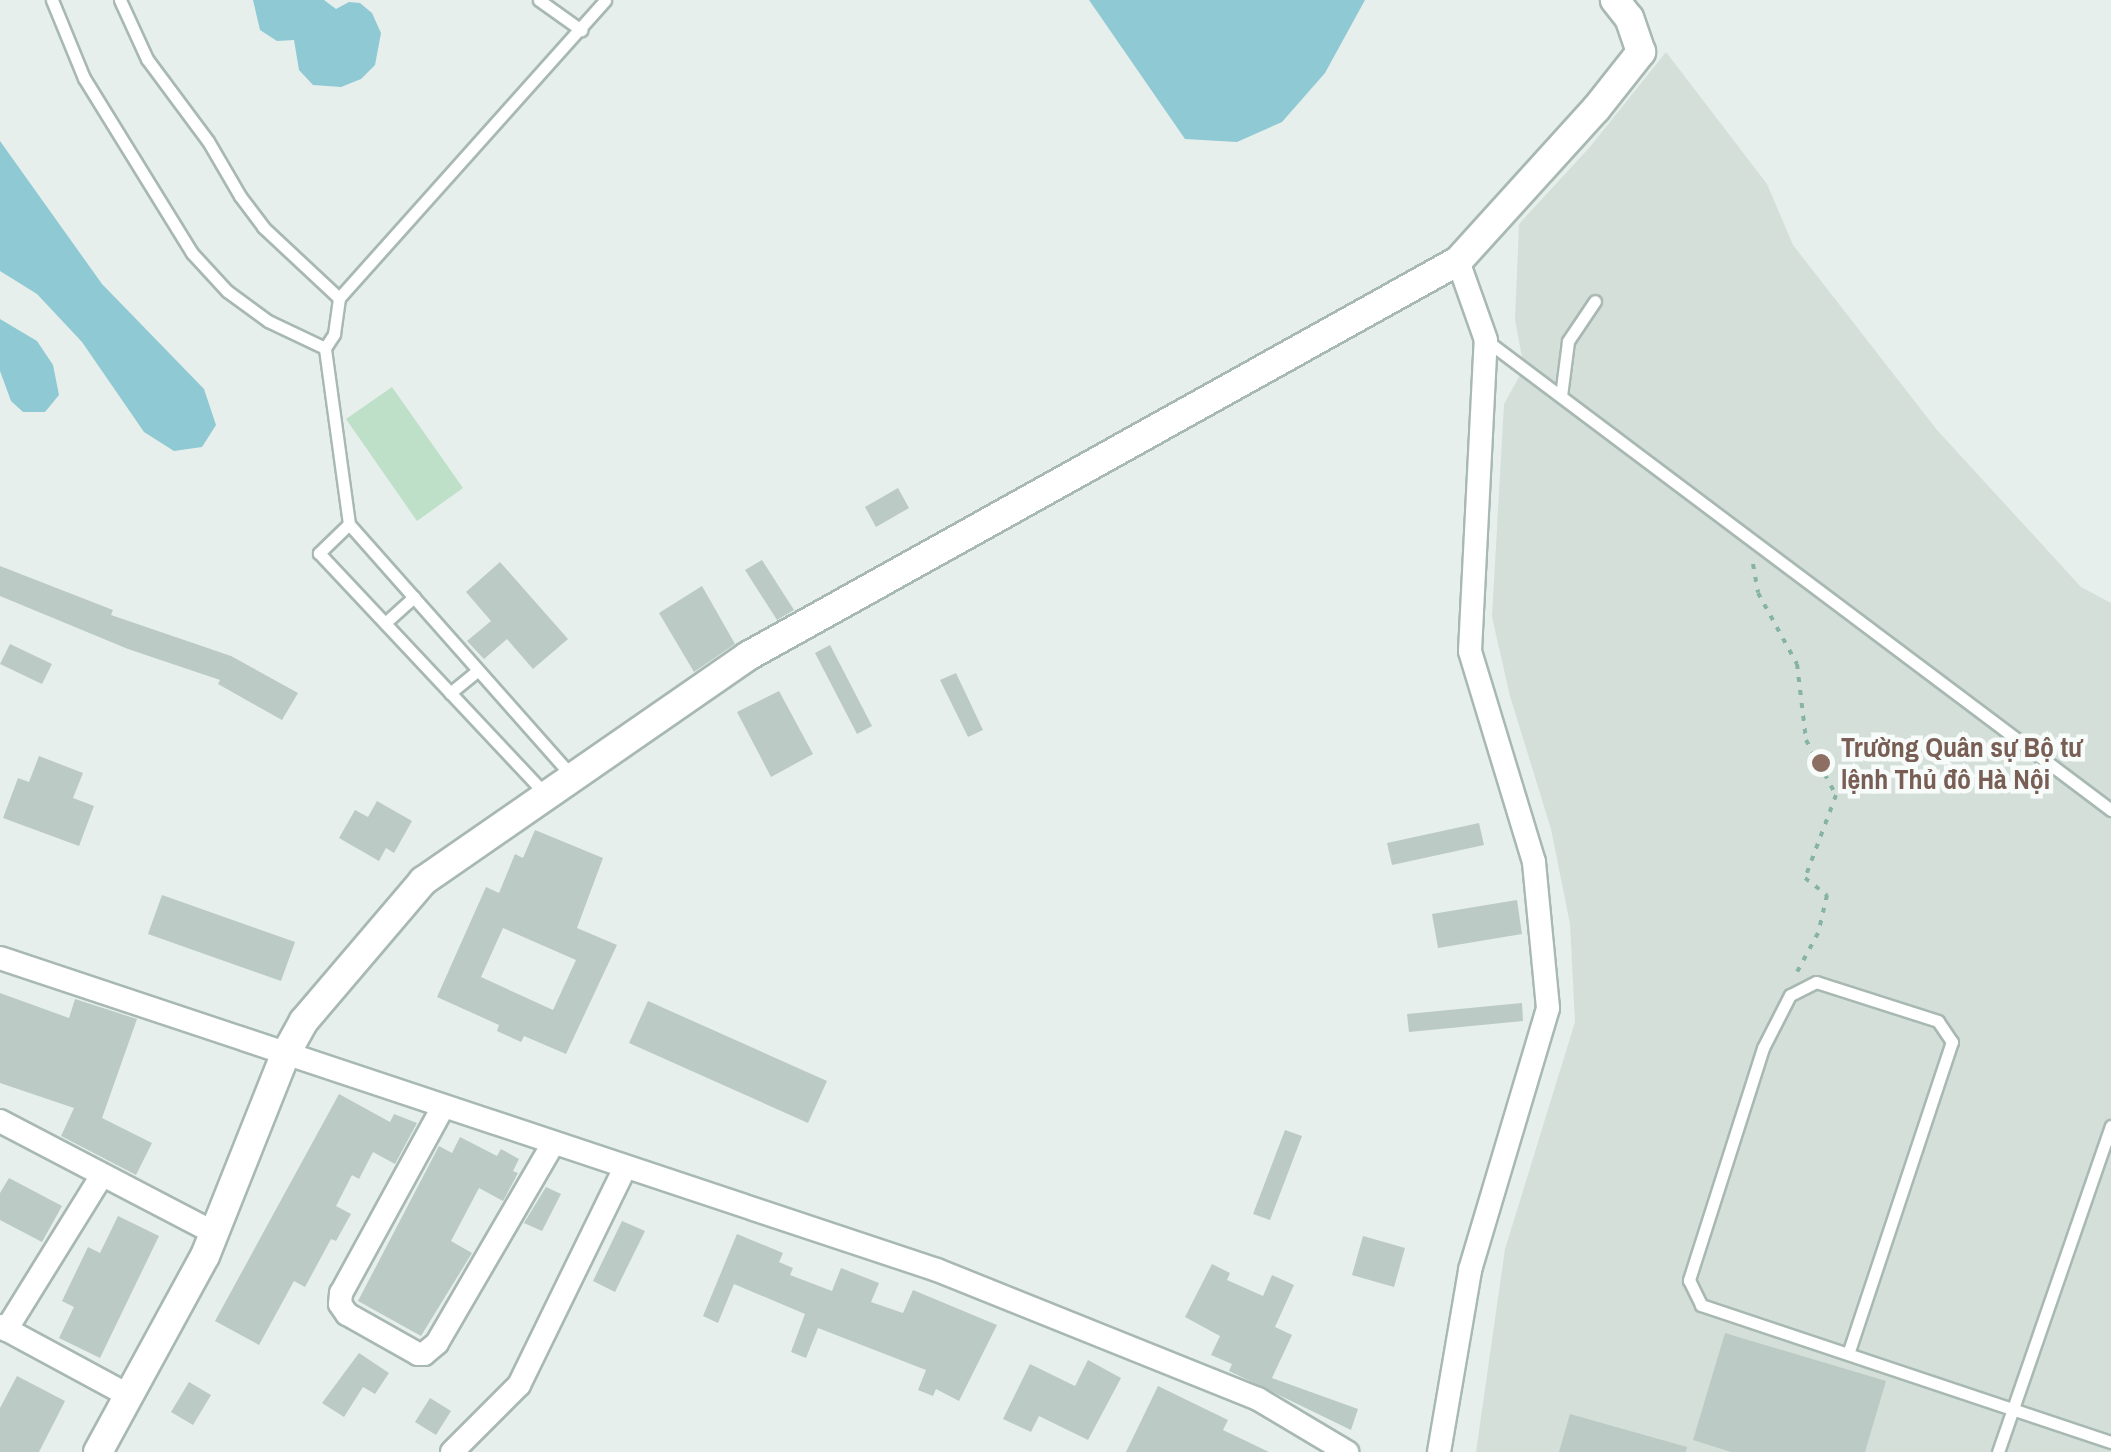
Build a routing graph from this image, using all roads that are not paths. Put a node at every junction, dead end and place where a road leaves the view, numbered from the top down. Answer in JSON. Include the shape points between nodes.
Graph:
{"nodes":[{"id":1,"x":52,"y":0,"type":"edge"},
{"id":2,"x":120,"y":0,"type":"edge"},
{"id":3,"x":539,"y":0,"type":"edge"},
{"id":4,"x":606,"y":0,"type":"edge"},
{"id":5,"x":1615,"y":0,"type":"edge"},
{"id":6,"x":581,"y":30,"type":"junction"},
{"id":7,"x":1458,"y":260,"type":"junction"},
{"id":8,"x":339,"y":298,"type":"junction"},
{"id":9,"x":1595,"y":302,"type":"dead end"},
{"id":10,"x":1486,"y":340,"type":"junction"},
{"id":11,"x":325,"y":348,"type":"junction"},
{"id":12,"x":1561,"y":396,"type":"junction"},
{"id":13,"x":350,"y":524,"type":"junction"},
{"id":14,"x":414,"y":597,"type":"junction"},
{"id":15,"x":385,"y":622,"type":"junction"},
{"id":16,"x":478,"y":670,"type":"junction"},
{"id":17,"x":450,"y":692,"type":"junction"},
{"id":18,"x":572,"y":776,"type":"junction"},
{"id":19,"x":546,"y":795,"type":"junction"},
{"id":20,"x":2111,"y":810,"type":"edge"},
{"id":21,"x":0,"y":958,"type":"edge"},
{"id":22,"x":285,"y":1055,"type":"junction"},
{"id":23,"x":443,"y":1108,"type":"junction"},
{"id":24,"x":0,"y":1121,"type":"edge"},
{"id":25,"x":2111,"y":1126,"type":"edge"},
{"id":26,"x":553,"y":1144,"type":"junction"},
{"id":27,"x":625,"y":1168,"type":"junction"},
{"id":28,"x":101,"y":1177,"type":"junction"},
{"id":29,"x":214,"y":1234,"type":"junction"},
{"id":30,"x":3,"y":1328,"type":"edge"},
{"id":31,"x":1849,"y":1351,"type":"junction"},
{"id":32,"x":126,"y":1394,"type":"junction"},
{"id":33,"x":2014,"y":1408,"type":"junction"},
{"id":34,"x":2111,"y":1442,"type":"edge"},
{"id":35,"x":98,"y":1452,"type":"edge"},
{"id":36,"x":452,"y":1452,"type":"edge"},
{"id":37,"x":1348,"y":1452,"type":"edge"},
{"id":38,"x":1439,"y":1452,"type":"edge"},
{"id":39,"x":1998,"y":1452,"type":"edge"}],
"edges":[{"from":1,"to":11,"type":"lane","via":[[84,78],[192,253],[226,291],[268,321]]},
{"from":2,"to":8,"type":"lane","via":[[148,59],[240,196],[263,227]]},
{"from":3,"to":6,"type":"lane"},
{"from":4,"to":6,"type":"lane"},
{"from":5,"to":7,"type":"street","via":[[1641,52]]},
{"from":6,"to":8,"type":"lane"},
{"from":7,"to":10,"type":"street"},
{"from":7,"to":18,"type":"street","via":[[748,656]]},
{"from":8,"to":11,"type":"lane"},
{"from":9,"to":12,"type":"lane","via":[[1568,341]]},
{"from":10,"to":12,"type":"lane"},
{"from":10,"to":38,"type":"street","via":[[1470,651],[1534,862],[1548,1008],[1470,1270]]},
{"from":11,"to":13,"type":"lane"},
{"from":12,"to":20,"type":"lane"},
{"from":13,"to":14,"type":"lane"},
{"from":13,"to":15,"type":"lane","via":[[320,553]]},
{"from":14,"to":15,"type":"lane"},
{"from":14,"to":16,"type":"lane"},
{"from":15,"to":17,"type":"lane"},
{"from":16,"to":17,"type":"lane"},
{"from":16,"to":18,"type":"lane"},
{"from":17,"to":19,"type":"lane"},
{"from":18,"to":19,"type":"street"},
{"from":19,"to":22,"type":"street","via":[[423,881],[304,1021]]},
{"from":21,"to":22,"type":"street"},
{"from":22,"to":23,"type":"street"},
{"from":22,"to":29,"type":"street"},
{"from":23,"to":26,"type":"street"},
{"from":23,"to":26,"type":"street","via":[[341,1293],[347,1314],[418,1354],[438,1343]]},
{"from":24,"to":28,"type":"street"},
{"from":25,"to":33,"type":"lane"},
{"from":26,"to":27,"type":"street"},
{"from":27,"to":36,"type":"street","via":[[519,1385]]},
{"from":27,"to":37,"type":"street","via":[[937,1270],[1258,1399]]},
{"from":28,"to":29,"type":"street"},
{"from":28,"to":30,"type":"street"},
{"from":29,"to":32,"type":"street"},
{"from":30,"to":32,"type":"street"},
{"from":31,"to":31,"type":"lane","via":[[1701,1305],[1689,1280],[1762,1048],[1790,995],[1816,982],[1938,1021],[1952,1042]]},
{"from":31,"to":33,"type":"lane"},
{"from":32,"to":35,"type":"street"},
{"from":33,"to":34,"type":"lane"},
{"from":33,"to":39,"type":"lane"}]}
